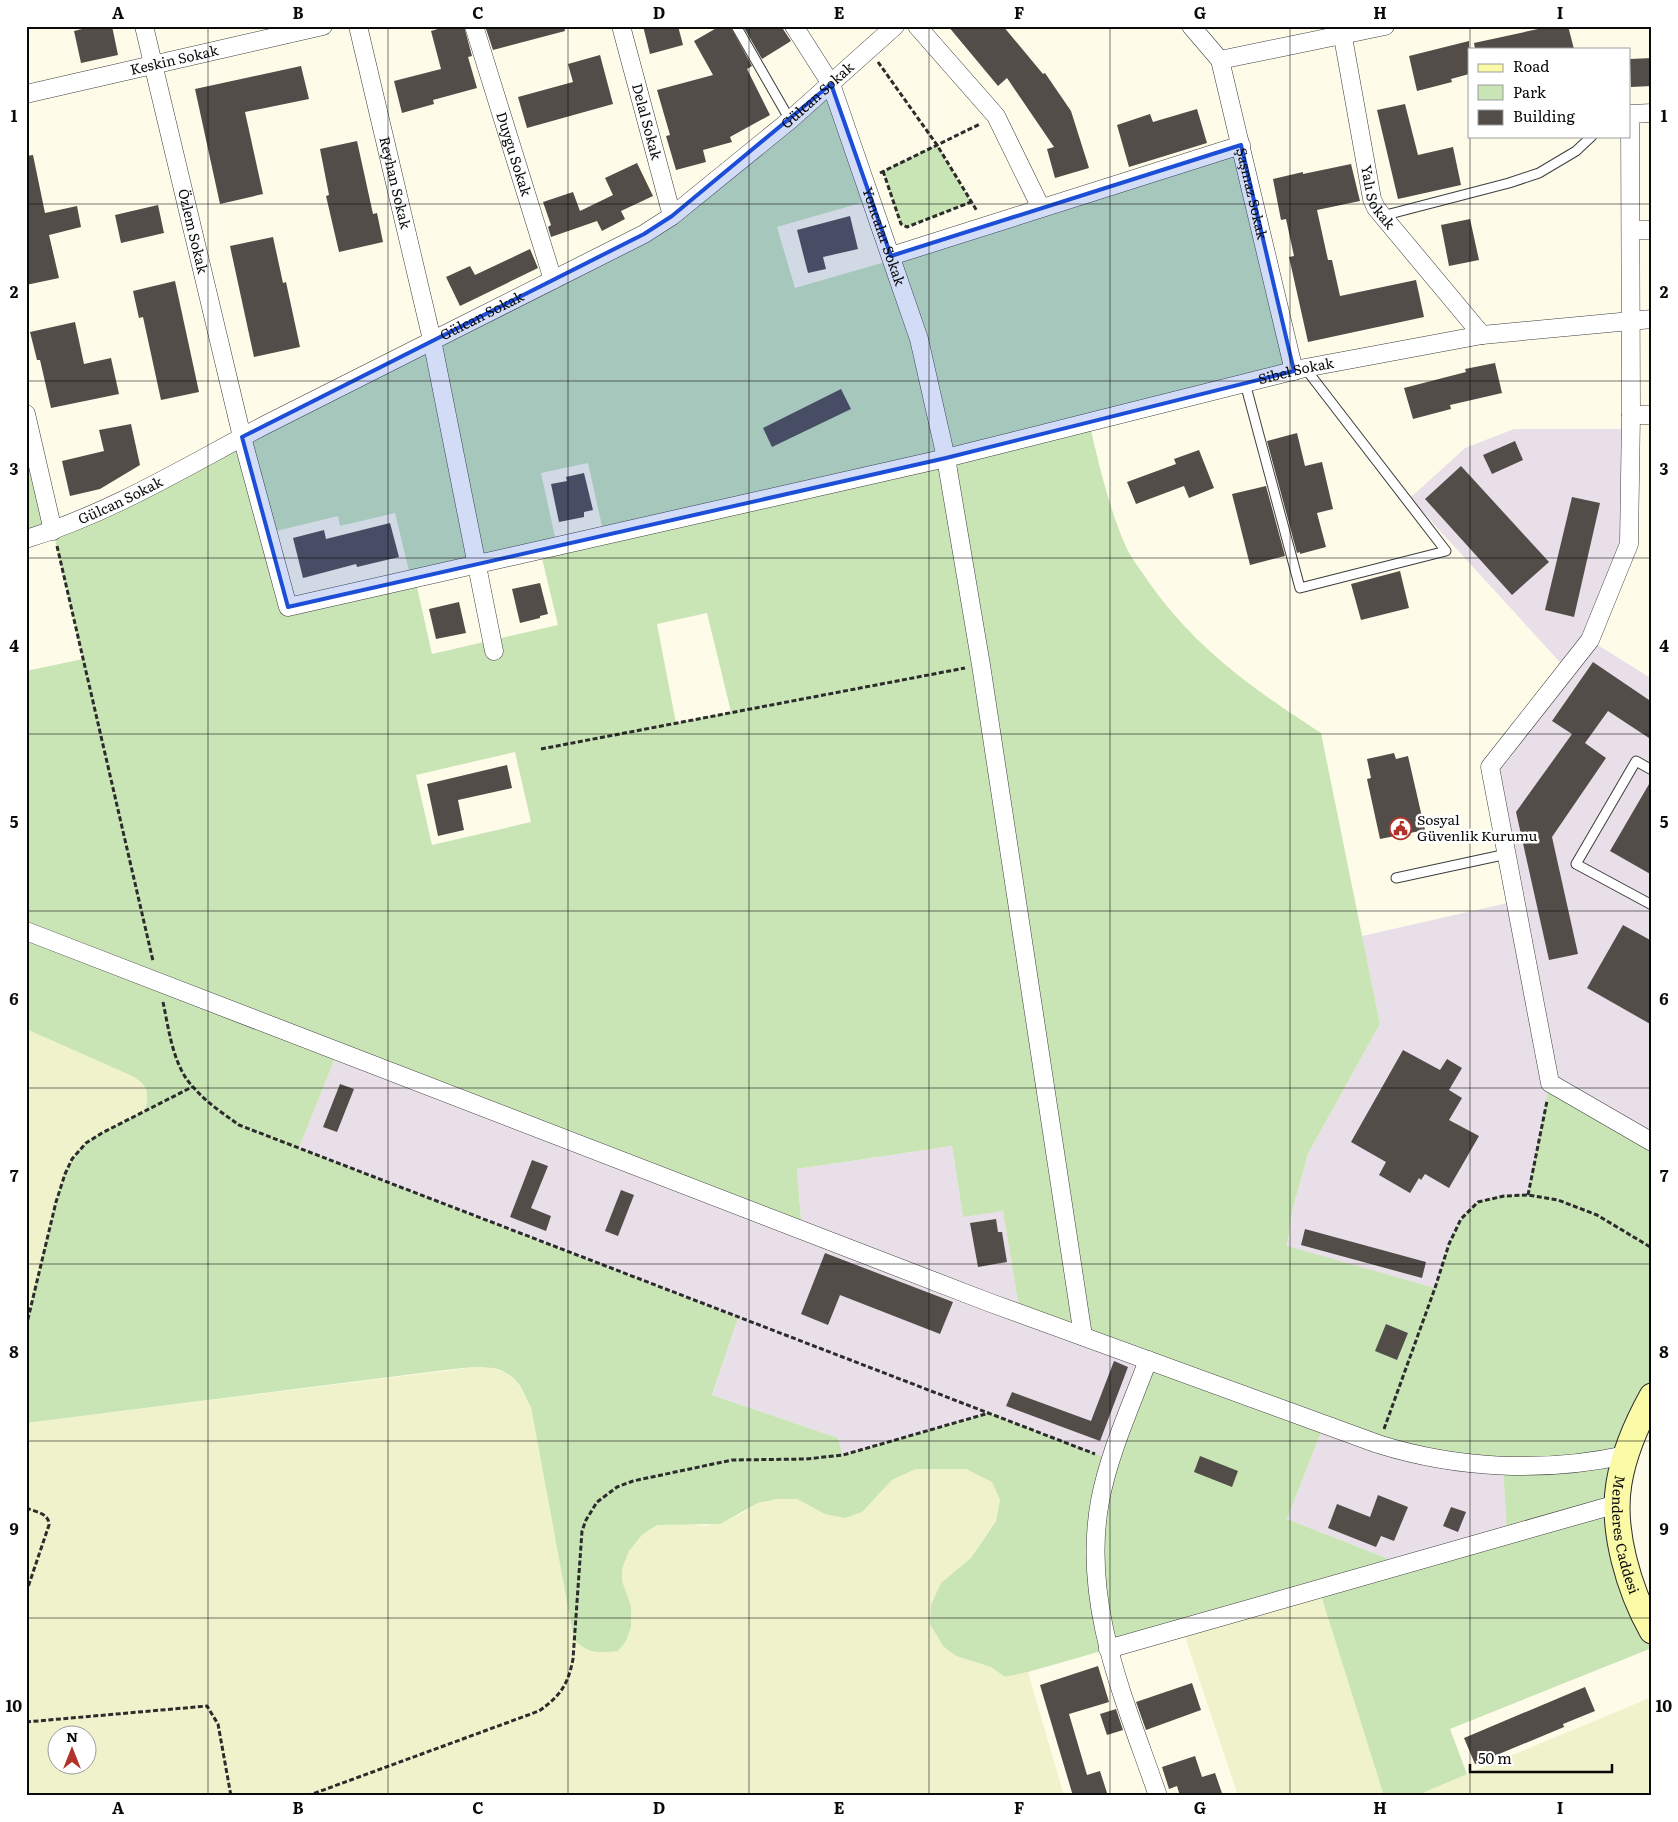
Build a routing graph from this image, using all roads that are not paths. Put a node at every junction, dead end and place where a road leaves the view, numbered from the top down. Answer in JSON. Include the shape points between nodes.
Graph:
{"nodes":[{"id":1,"x":144,"y":26,"type":"edge"},
{"id":2,"x":323,"y":26,"type":"edge"},
{"id":3,"x":358,"y":26,"type":"edge"},
{"id":4,"x":474,"y":26,"type":"edge"},
{"id":5,"x":621,"y":26,"type":"edge"},
{"id":6,"x":736,"y":26,"type":"edge"},
{"id":7,"x":794,"y":26,"type":"edge"},
{"id":8,"x":895,"y":26,"type":"edge"},
{"id":9,"x":917,"y":26,"type":"edge"},
{"id":10,"x":1191,"y":26,"type":"edge"},
{"id":11,"x":1385,"y":26,"type":"edge"},
{"id":12,"x":1342,"y":31,"type":"edge"},
{"id":13,"x":873,"y":39,"type":"edge"},
{"id":14,"x":1220,"y":60,"type":"junction"},
{"id":15,"x":153,"y":65,"type":"junction"},
{"id":16,"x":831,"y":84,"type":"junction"},
{"id":17,"x":26,"y":94,"type":"edge"},
{"id":18,"x":1652,"y":113,"type":"edge"},
{"id":19,"x":1630,"y":114,"type":"edge"},
{"id":20,"x":790,"y":120,"type":"junction"},
{"id":21,"x":1590,"y":138,"type":"edge"},
{"id":22,"x":1241,"y":145,"type":"junction"},
{"id":23,"x":1041,"y":208,"type":"junction"},
{"id":24,"x":672,"y":216,"type":"junction"},
{"id":25,"x":1382,"y":216,"type":"junction"},
{"id":26,"x":1631,"y":230,"type":"junction"},
{"id":27,"x":1652,"y":230,"type":"edge"},
{"id":28,"x":891,"y":256,"type":"junction"},
{"id":29,"x":553,"y":280,"type":"junction"},
{"id":30,"x":1652,"y":319,"type":"edge"},
{"id":31,"x":1631,"y":321,"type":"junction"},
{"id":32,"x":1482,"y":335,"type":"junction"},
{"id":33,"x":432,"y":340,"type":"junction"},
{"id":34,"x":1299,"y":369,"type":"junction"},
{"id":35,"x":1245,"y":383,"type":"junction"},
{"id":36,"x":26,"y":414,"type":"edge"},
{"id":37,"x":1631,"y":415,"type":"junction"},
{"id":38,"x":1652,"y":415,"type":"edge"},
{"id":39,"x":242,"y":437,"type":"junction"},
{"id":40,"x":946,"y":458,"type":"junction"},
{"id":41,"x":53,"y":531,"type":"junction"},
{"id":42,"x":26,"y":539,"type":"edge"},
{"id":43,"x":477,"y":564,"type":"junction"},
{"id":44,"x":494,"y":651,"type":"dead end"},
{"id":45,"x":1652,"y":770,"type":"edge"},
{"id":46,"x":1507,"y":854,"type":"junction"},
{"id":47,"x":1396,"y":878,"type":"dead end"},
{"id":48,"x":1652,"y":905,"type":"edge"},
{"id":49,"x":26,"y":931,"type":"edge"},
{"id":50,"x":1652,"y":1142,"type":"edge"},
{"id":51,"x":1083,"y":1336,"type":"junction"},
{"id":52,"x":1148,"y":1360,"type":"junction"},
{"id":53,"x":1652,"y":1396,"type":"edge"},
{"id":54,"x":1626,"y":1455,"type":"junction"},
{"id":55,"x":1616,"y":1504,"type":"junction"},
{"id":56,"x":1649,"y":1621,"type":"edge"},
{"id":57,"x":1108,"y":1649,"type":"junction"},
{"id":58,"x":1158,"y":1796,"type":"edge"}],
"edges":[{"from":1,"to":15,"type":"street","name":"Özlem Sokak"},
{"from":2,"to":15,"type":"street","name":"Keskin Sokak"},
{"from":3,"to":33,"type":"street","name":"Reyhan Sokak"},
{"from":4,"to":29,"type":"street","name":"Duygu Sokak"},
{"from":5,"to":24,"type":"street","name":"Delal Sokak"},
{"from":6,"to":20,"type":"lane"},
{"from":7,"to":16,"type":"street","name":"Yoncalar Sokak"},
{"from":8,"to":13,"type":"street","name":"Gülcan Sokak"},
{"from":9,"to":23,"type":"street","via":[[996,116]]},
{"from":10,"to":14,"type":"street","name":"Şaşmaz Sokak"},
{"from":11,"to":12,"type":"street"},
{"from":12,"to":14,"type":"street"},
{"from":12,"to":25,"type":"street","name":"Yalı Sokak","via":[[1372,200]]},
{"from":13,"to":16,"type":"street","name":"Gülcan Sokak"},
{"from":14,"to":22,"type":"street","name":"Şaşmaz Sokak"},
{"from":15,"to":17,"type":"street","name":"Keskin Sokak"},
{"from":15,"to":39,"type":"street","name":"Özlem Sokak"},
{"from":16,"to":20,"type":"street","name":"Gülcan Sokak"},
{"from":16,"to":28,"type":"street","name":"Yoncalar Sokak"},
{"from":18,"to":19,"type":"street"},
{"from":19,"to":26,"type":"street"},
{"from":20,"to":24,"type":"street","name":"Gülcan Sokak"},
{"from":21,"to":25,"type":"lane","via":[[1570,155],[1539,173]]},
{"from":22,"to":23,"type":"street"},
{"from":22,"to":34,"type":"street","name":"Şaşmaz Sokak"},
{"from":23,"to":28,"type":"street"},
{"from":24,"to":29,"type":"street","name":"Gülcan Sokak","via":[[644,234]]},
{"from":25,"to":32,"type":"street","name":"Yalı Sokak"},
{"from":26,"to":27,"type":"street"},
{"from":26,"to":31,"type":"street"},
{"from":28,"to":40,"type":"street","name":"Yoncalar Sokak","via":[[919,339]]},
{"from":29,"to":33,"type":"street","name":"Gülcan Sokak"},
{"from":30,"to":31,"type":"street","name":"Sibel Sokak"},
{"from":31,"to":32,"type":"street","name":"Sibel Sokak"},
{"from":31,"to":37,"type":"street"},
{"from":32,"to":34,"type":"street","name":"Sibel Sokak"},
{"from":33,"to":39,"type":"street","name":"Gülcan Sokak"},
{"from":33,"to":43,"type":"street","name":"Reyhan Sokak"},
{"from":34,"to":35,"type":"street","name":"Sibel Sokak"},
{"from":34,"to":35,"type":"lane","via":[[1446,551],[1300,588]]},
{"from":35,"to":40,"type":"street","name":"Sibel Sokak"},
{"from":36,"to":41,"type":"street"},
{"from":37,"to":38,"type":"street"},
{"from":37,"to":46,"type":"street","via":[[1629,544],[1590,640],[1490,767]]},
{"from":39,"to":41,"type":"street","name":"Gülcan Sokak","via":[[105,510]]},
{"from":39,"to":43,"type":"street","name":"Özlem Sokak","via":[[288,607]]},
{"from":40,"to":43,"type":"street","name":"Sibel Sokak"},
{"from":40,"to":51,"type":"street","name":"Yoncalar Sokak","via":[[981,665]]},
{"from":41,"to":42,"type":"street","name":"Gülcan Sokak"},
{"from":43,"to":44,"type":"street","name":"Reyhan Sokak"},
{"from":45,"to":48,"type":"lane","via":[[1636,761],[1576,864]]},
{"from":46,"to":47,"type":"lane"},
{"from":46,"to":50,"type":"street","via":[[1550,1083]]},
{"from":49,"to":51,"type":"street"},
{"from":51,"to":52,"type":"street"},
{"from":52,"to":54,"type":"street","via":[[1378,1444],[1432,1459],[1503,1466],[1573,1464]]},
{"from":52,"to":57,"type":"street","via":[[1111,1461],[1096,1530],[1097,1591]]},
{"from":53,"to":54,"type":"street","name":"Menderes Caddesi"},
{"from":54,"to":55,"type":"street","name":"Menderes Caddesi"},
{"from":55,"to":56,"type":"street","name":"Menderes Caddesi","via":[[1622,1550]]},
{"from":55,"to":57,"type":"street"},
{"from":57,"to":58,"type":"street"}]}
